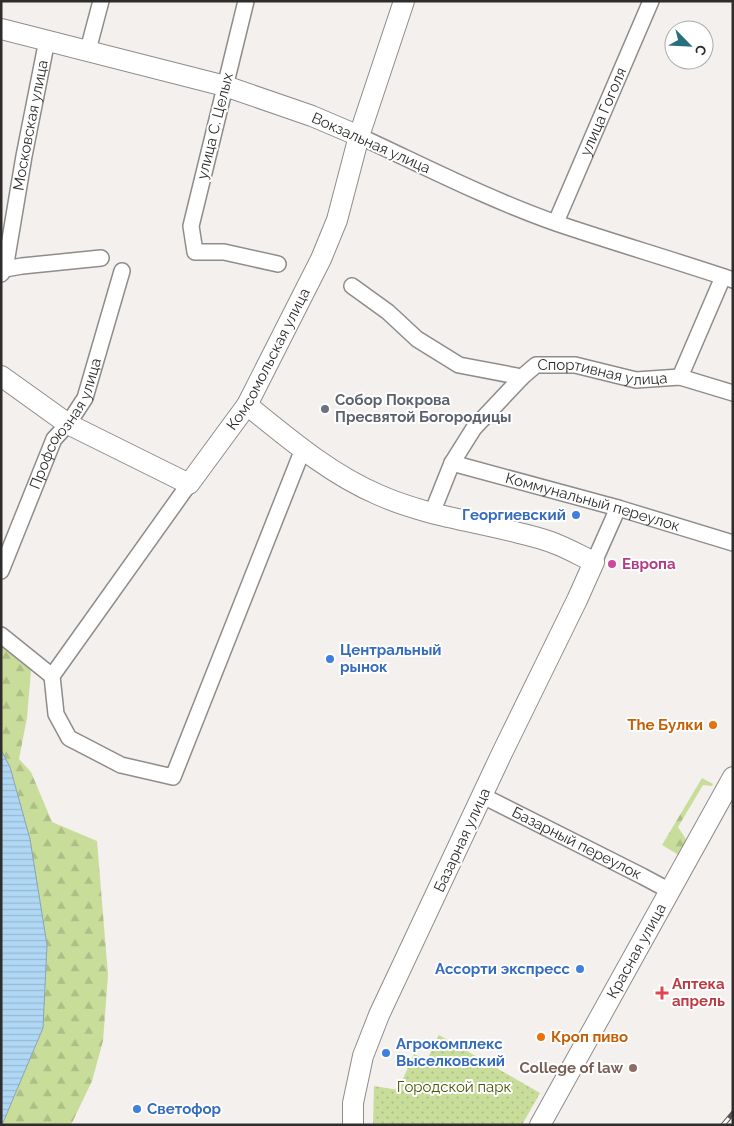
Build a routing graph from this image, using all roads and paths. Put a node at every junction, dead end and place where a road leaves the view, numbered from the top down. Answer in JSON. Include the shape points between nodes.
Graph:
{"nodes":[{"id":1,"x":101,"y":1,"type":"edge"},
{"id":2,"x":246,"y":1,"type":"edge"},
{"id":3,"x":404,"y":1,"type":"edge"},
{"id":4,"x":651,"y":1,"type":"edge"},
{"id":5,"x":1,"y":29,"type":"edge"},
{"id":6,"x":46,"y":40,"type":"junction"},
{"id":7,"x":88,"y":50,"type":"junction"},
{"id":8,"x":225,"y":86,"type":"junction"},
{"id":9,"x":359,"y":136,"type":"junction"},
{"id":10,"x":556,"y":222,"type":"junction"},
{"id":11,"x":101,"y":258,"type":"dead end"},
{"id":12,"x":278,"y":264,"type":"dead end"},
{"id":13,"x":3,"y":271,"type":"edge"},
{"id":14,"x":122,"y":271,"type":"dead end"},
{"id":15,"x":728,"y":278,"type":"edge"},
{"id":16,"x":352,"y":286,"type":"dead end"},
{"id":17,"x":1,"y":376,"type":"edge"},
{"id":18,"x":522,"y":377,"type":"junction"},
{"id":19,"x":680,"y":377,"type":"junction"},
{"id":20,"x":733,"y":393,"type":"edge"},
{"id":21,"x":248,"y":405,"type":"junction"},
{"id":22,"x":68,"y":424,"type":"junction"},
{"id":23,"x":303,"y":449,"type":"junction"},
{"id":24,"x":452,"y":463,"type":"junction"},
{"id":25,"x":189,"y":484,"type":"junction"},
{"id":26,"x":618,"y":508,"type":"junction"},
{"id":27,"x":432,"y":513,"type":"junction"},
{"id":28,"x":733,"y":543,"type":"edge"},
{"id":29,"x":594,"y":562,"type":"junction"},
{"id":30,"x":1,"y":572,"type":"edge"},
{"id":31,"x":1,"y":635,"type":"edge"},
{"id":32,"x":52,"y":676,"type":"junction"},
{"id":33,"x":733,"y":778,"type":"edge"},
{"id":34,"x":483,"y":796,"type":"junction"},
{"id":35,"x":670,"y":891,"type":"junction"},
{"id":36,"x":352,"y":1125,"type":"edge"},
{"id":37,"x":540,"y":1125,"type":"edge"}],
"edges":[{"from":1,"to":7,"type":"street"},
{"from":2,"to":8,"type":"street","name":"улица С. Целых"},
{"from":3,"to":9,"type":"main road","name":"Комсомольская улица"},
{"from":4,"to":10,"type":"street","name":"улица Гоголя"},
{"from":5,"to":6,"type":"main road","name":"Вокзальная улица"},
{"from":6,"to":7,"type":"main road","name":"Вокзальная улица"},
{"from":6,"to":13,"type":"street","name":"Московская улица"},
{"from":7,"to":8,"type":"main road","name":"Вокзальная улица"},
{"from":8,"to":9,"type":"main road","name":"Вокзальная улица"},
{"from":8,"to":12,"type":"street","name":"улица С. Целых","via":[[191,226],[194,252],[224,252]]},
{"from":9,"to":10,"type":"street","name":"Вокзальная улица","via":[[449,179]]},
{"from":9,"to":21,"type":"main road","name":"Комсомольская улица","via":[[337,220],[321,259]]},
{"from":10,"to":15,"type":"street","name":"Вокзальная улица"},
{"from":11,"to":13,"type":"street"},
{"from":14,"to":22,"type":"street","name":"Профсоюзная улица","via":[[85,398]]},
{"from":15,"to":19,"type":"street"},
{"from":16,"to":18,"type":"street","name":"Спортивная улица","via":[[388,312],[417,339],[459,365]]},
{"from":17,"to":22,"type":"main road"},
{"from":18,"to":19,"type":"street","name":"Спортивная улица","via":[[536,365],[575,365],[636,380]]},
{"from":18,"to":24,"type":"street","via":[[474,428]]},
{"from":19,"to":20,"type":"street","name":"Спортивная улица"},
{"from":21,"to":23,"type":"main road"},
{"from":21,"to":25,"type":"main road","name":"Комсомольская улица"},
{"from":22,"to":25,"type":"main road"},
{"from":22,"to":30,"type":"street","name":"Профсоюзная улица","via":[[54,439]]},
{"from":23,"to":27,"type":"main road","via":[[350,481],[380,496]]},
{"from":23,"to":32,"type":"street","via":[[173,777],[121,765],[69,738],[56,714]]},
{"from":24,"to":26,"type":"street","name":"Коммунальный переулок"},
{"from":24,"to":27,"type":"street"},
{"from":25,"to":32,"type":"street","name":"Комсомольская улица"},
{"from":26,"to":28,"type":"street","name":"Коммунальный переулок"},
{"from":26,"to":29,"type":"street","name":"Базарная улица"},
{"from":27,"to":29,"type":"main road","via":[[520,533],[555,544]]},
{"from":29,"to":34,"type":"main road","name":"Базарная улица"},
{"from":31,"to":32,"type":"street"},
{"from":33,"to":35,"type":"main road","name":"Красная улица"},
{"from":34,"to":35,"type":"street","name":"Базарный переулок"},
{"from":34,"to":36,"type":"main road","name":"Базарная улица","via":[[379,1014],[363,1056]]},
{"from":35,"to":37,"type":"main road","name":"Красная улица"}]}
